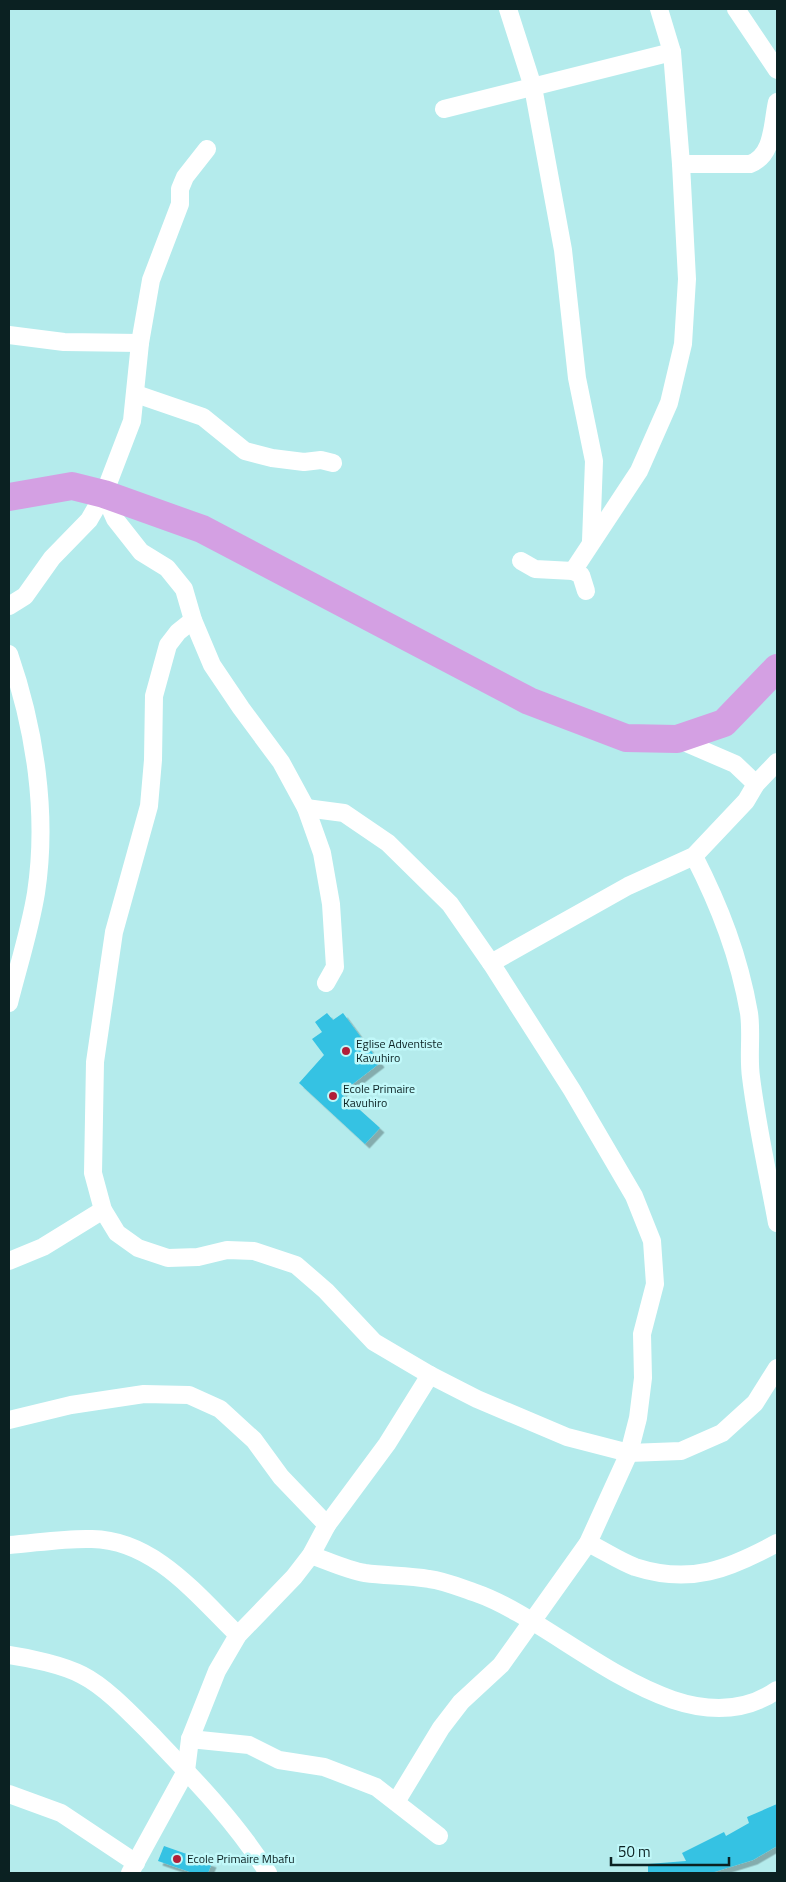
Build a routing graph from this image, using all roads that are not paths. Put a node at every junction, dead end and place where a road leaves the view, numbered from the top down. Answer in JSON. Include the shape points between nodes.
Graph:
{"nodes":[{"id":1,"x":508,"y":9,"type":"edge"},
{"id":2,"x":658,"y":9,"type":"edge"},
{"id":3,"x":736,"y":9,"type":"edge"},
{"id":4,"x":672,"y":52,"type":"junction"},
{"id":5,"x":777,"y":70,"type":"edge"},
{"id":6,"x":533,"y":86,"type":"junction"},
{"id":7,"x":777,"y":102,"type":"edge"},
{"id":8,"x":444,"y":109,"type":"dead end"},
{"id":9,"x":208,"y":149,"type":"dead end"},
{"id":10,"x":681,"y":164,"type":"junction"},
{"id":11,"x":9,"y":335,"type":"edge"},
{"id":12,"x":140,"y":343,"type":"junction"},
{"id":13,"x":136,"y":394,"type":"junction"},
{"id":14,"x":332,"y":462,"type":"dead end"},
{"id":15,"x":104,"y":494,"type":"junction"},
{"id":16,"x":9,"y":497,"type":"edge"},
{"id":17,"x":591,"y":542,"type":"junction"},
{"id":18,"x":521,"y":562,"type":"dead end"},
{"id":19,"x":573,"y":571,"type":"junction"},
{"id":20,"x":586,"y":591,"type":"dead end"},
{"id":21,"x":9,"y":606,"type":"edge"},
{"id":22,"x":193,"y":620,"type":"junction"},
{"id":23,"x":9,"y":654,"type":"edge"},
{"id":24,"x":777,"y":668,"type":"edge"},
{"id":25,"x":677,"y":739,"type":"junction"},
{"id":26,"x":777,"y":762,"type":"edge"},
{"id":27,"x":756,"y":784,"type":"junction"},
{"id":28,"x":306,"y":808,"type":"junction"},
{"id":29,"x":694,"y":856,"type":"junction"},
{"id":30,"x":491,"y":963,"type":"junction"},
{"id":31,"x":326,"y":983,"type":"dead end"},
{"id":32,"x":9,"y":1003,"type":"edge"},
{"id":33,"x":103,"y":1210,"type":"junction"},
{"id":34,"x":777,"y":1222,"type":"edge"},
{"id":35,"x":9,"y":1261,"type":"edge"},
{"id":36,"x":777,"y":1368,"type":"edge"},
{"id":37,"x":430,"y":1375,"type":"junction"},
{"id":38,"x":9,"y":1420,"type":"edge"},
{"id":39,"x":629,"y":1453,"type":"junction"},
{"id":40,"x":327,"y":1525,"type":"junction"},
{"id":41,"x":588,"y":1542,"type":"junction"},
{"id":42,"x":777,"y":1543,"type":"edge"},
{"id":43,"x":9,"y":1545,"type":"edge"},
{"id":44,"x":311,"y":1555,"type":"junction"},
{"id":45,"x":531,"y":1622,"type":"junction"},
{"id":46,"x":238,"y":1635,"type":"junction"},
{"id":47,"x":9,"y":1655,"type":"edge"},
{"id":48,"x":777,"y":1690,"type":"edge"},
{"id":49,"x":190,"y":1739,"type":"junction"},
{"id":50,"x":186,"y":1771,"type":"junction"},
{"id":51,"x":9,"y":1794,"type":"edge"},
{"id":52,"x":396,"y":1802,"type":"junction"},
{"id":53,"x":439,"y":1836,"type":"dead end"},
{"id":54,"x":133,"y":1868,"type":"edge"},
{"id":55,"x":268,"y":1873,"type":"edge"}],
"edges":[{"from":1,"to":6,"type":"street"},
{"from":2,"to":4,"type":"street"},
{"from":3,"to":5,"type":"street"},
{"from":4,"to":6,"type":"street"},
{"from":4,"to":10,"type":"street"},
{"from":6,"to":8,"type":"street"},
{"from":6,"to":17,"type":"street","via":[[563,250],[577,378],[594,461]]},
{"from":7,"to":10,"type":"street","via":[[768,148],[758,161],[750,164]]},
{"from":9,"to":12,"type":"street","via":[[185,177],[180,189],[180,204],[151,280]]},
{"from":10,"to":17,"type":"street","via":[[687,279],[683,344],[669,403],[639,471]]},
{"from":11,"to":12,"type":"street","via":[[64,342]]},
{"from":12,"to":13,"type":"street"},
{"from":13,"to":14,"type":"street","via":[[203,417],[245,451],[272,458]]},
{"from":13,"to":15,"type":"street","via":[[130,431]]},
{"from":15,"to":16,"type":"highway","via":[[72,486]]},
{"from":15,"to":21,"type":"street","via":[[89,520],[52,558],[25,596]]},
{"from":15,"to":22,"type":"street","via":[[115,519],[140,552],[167,568],[184,589]]},
{"from":15,"to":25,"type":"highway","via":[[202,529],[529,701],[626,738]]},
{"from":17,"to":19,"type":"street"},
{"from":18,"to":19,"type":"street","via":[[535,569]]},
{"from":19,"to":20,"type":"street","via":[[582,575]]},
{"from":22,"to":28,"type":"street","via":[[212,665],[281,762]]},
{"from":22,"to":33,"type":"street","via":[[168,645],[154,696],[149,806],[114,932],[95,1062],[93,1173]]},
{"from":23,"to":32,"type":"street","via":[[34,748],[42,822],[36,893]]},
{"from":24,"to":25,"type":"highway","via":[[724,722]]},
{"from":25,"to":27,"type":"street","via":[[735,764]]},
{"from":26,"to":27,"type":"street"},
{"from":27,"to":29,"type":"street","via":[[746,801]]},
{"from":28,"to":30,"type":"street","via":[[344,812],[388,843],[450,904]]},
{"from":28,"to":31,"type":"street","via":[[322,853],[331,904],[335,967]]},
{"from":29,"to":30,"type":"street","via":[[628,886]]},
{"from":29,"to":34,"type":"street","via":[[717,902],[736,954],[749,1015],[750,1074],[757,1121]]},
{"from":30,"to":39,"type":"street","via":[[572,1090],[634,1196],[652,1241],[655,1284],[642,1334],[643,1378]]},
{"from":33,"to":35,"type":"street","via":[[43,1247]]},
{"from":33,"to":37,"type":"street","via":[[117,1233],[138,1248],[168,1258],[198,1257],[227,1250],[254,1251],[296,1265],[326,1291],[374,1342]]},
{"from":36,"to":39,"type":"street","via":[[755,1403],[722,1433],[681,1451]]},
{"from":37,"to":39,"type":"street","via":[[567,1437]]},
{"from":37,"to":40,"type":"street","via":[[387,1444]]},
{"from":38,"to":40,"type":"street","via":[[71,1405],[144,1394],[189,1395],[220,1409],[254,1440],[281,1477]]},
{"from":39,"to":41,"type":"street"},
{"from":40,"to":44,"type":"street"},
{"from":41,"to":42,"type":"street","via":[[635,1567],[678,1575],[709,1573],[728,1567]]},
{"from":41,"to":45,"type":"street"},
{"from":43,"to":46,"type":"street","via":[[94,1538],[133,1546],[167,1567]]},
{"from":44,"to":45,"type":"street","via":[[364,1573],[431,1579],[478,1594]]},
{"from":44,"to":46,"type":"street"},
{"from":45,"to":48,"type":"street","via":[[623,1678],[674,1700],[715,1710],[742,1708]]},
{"from":45,"to":52,"type":"street","via":[[501,1665],[461,1702],[440,1728]]},
{"from":46,"to":49,"type":"street","via":[[217,1671]]},
{"from":47,"to":50,"type":"street","via":[[26,1657],[82,1675],[123,1706]]},
{"from":49,"to":50,"type":"street"},
{"from":49,"to":52,"type":"street","via":[[249,1745],[278,1760],[324,1766],[376,1787]]},
{"from":50,"to":54,"type":"street"},
{"from":50,"to":55,"type":"street","via":[[245,1837]]},
{"from":51,"to":54,"type":"street","via":[[61,1813]]},
{"from":52,"to":53,"type":"street"}]}
